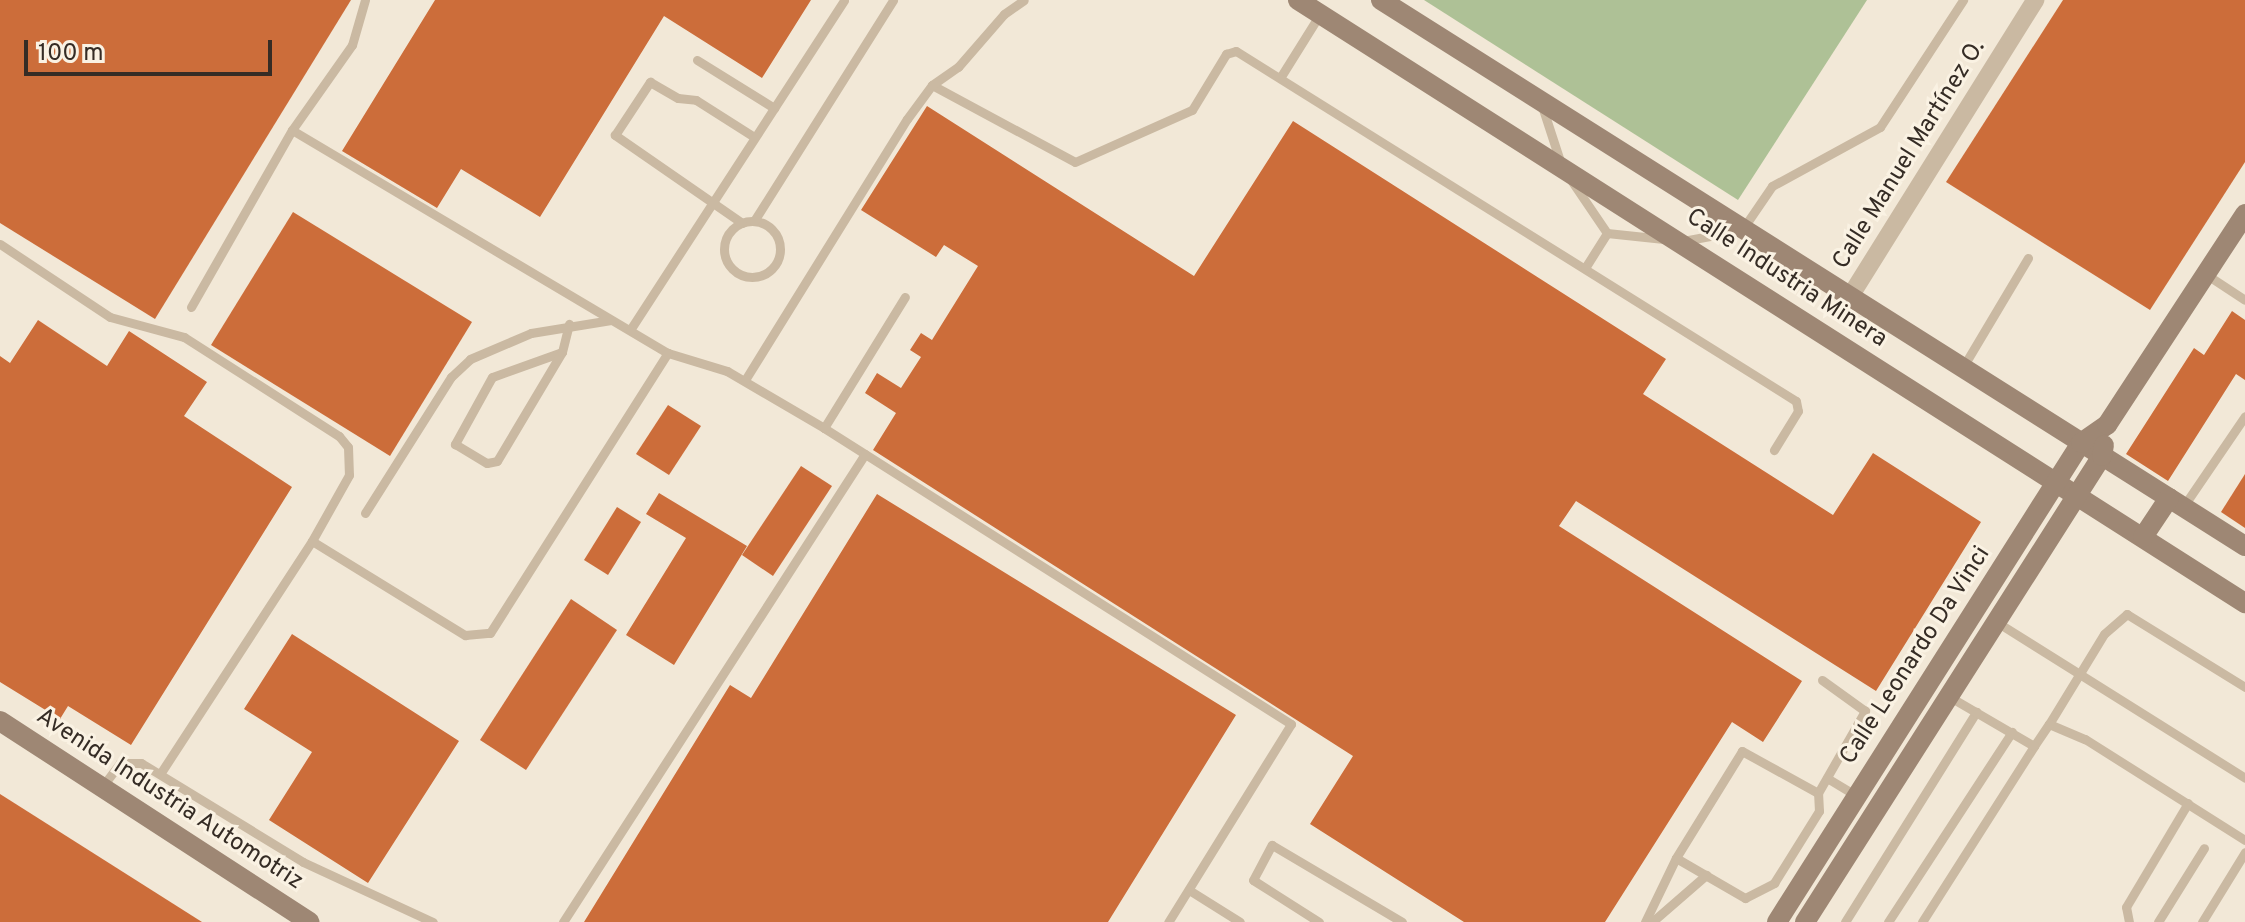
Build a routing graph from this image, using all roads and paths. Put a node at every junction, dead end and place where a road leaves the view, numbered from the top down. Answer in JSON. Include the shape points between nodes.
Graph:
{"nodes":[{"id":1,"x":365,"y":0,"type":"edge"},
{"id":2,"x":844,"y":0,"type":"edge"},
{"id":3,"x":893,"y":0,"type":"edge"},
{"id":4,"x":1024,"y":0,"type":"edge"},
{"id":5,"x":1298,"y":0,"type":"edge"},
{"id":6,"x":1381,"y":0,"type":"edge"},
{"id":7,"x":1963,"y":0,"type":"edge"},
{"id":8,"x":2035,"y":0,"type":"edge"},
{"id":9,"x":1320,"y":14,"type":"junction"},
{"id":10,"x":697,"y":60,"type":"dead end"},
{"id":11,"x":1280,"y":78,"type":"junction"},
{"id":12,"x":932,"y":85,"type":"junction"},
{"id":13,"x":1541,"y":101,"type":"junction"},
{"id":14,"x":774,"y":108,"type":"junction"},
{"id":15,"x":292,"y":130,"type":"junction"},
{"id":16,"x":754,"y":137,"type":"junction"},
{"id":17,"x":1562,"y":166,"type":"junction"},
{"id":18,"x":714,"y":202,"type":"junction"},
{"id":19,"x":2245,"y":214,"type":"edge"},
{"id":20,"x":754,"y":221,"type":"junction"},
{"id":21,"x":742,"y":223,"type":"junction"},
{"id":22,"x":1742,"y":230,"type":"junction"},
{"id":23,"x":1607,"y":233,"type":"junction"},
{"id":24,"x":1679,"y":241,"type":"junction"},
{"id":25,"x":0,"y":244,"type":"edge"},
{"id":26,"x":2028,"y":258,"type":"dead end"},
{"id":27,"x":1585,"y":268,"type":"junction"},
{"id":28,"x":2207,"y":275,"type":"junction"},
{"id":29,"x":1851,"y":295,"type":"junction"},
{"id":30,"x":905,"y":297,"type":"dead end"},
{"id":31,"x":2245,"y":300,"type":"edge"},
{"id":32,"x":191,"y":307,"type":"dead end"},
{"id":33,"x":611,"y":320,"type":"junction"},
{"id":34,"x":569,"y":324,"type":"junction"},
{"id":35,"x":630,"y":330,"type":"junction"},
{"id":36,"x":562,"y":352,"type":"junction"},
{"id":37,"x":668,"y":353,"type":"junction"},
{"id":38,"x":1963,"y":367,"type":"junction"},
{"id":39,"x":745,"y":380,"type":"junction"},
{"id":40,"x":2245,"y":416,"type":"edge"},
{"id":41,"x":2107,"y":425,"type":"junction"},
{"id":42,"x":824,"y":428,"type":"junction"},
{"id":43,"x":2081,"y":443,"type":"junction"},
{"id":44,"x":1774,"y":450,"type":"dead end"},
{"id":45,"x":865,"y":454,"type":"junction"},
{"id":46,"x":2102,"y":456,"type":"junction"},
{"id":47,"x":2056,"y":482,"type":"junction"},
{"id":48,"x":2077,"y":496,"type":"junction"},
{"id":49,"x":2176,"y":503,"type":"junction"},
{"id":50,"x":365,"y":513,"type":"dead end"},
{"id":51,"x":2143,"y":537,"type":"junction"},
{"id":52,"x":312,"y":541,"type":"junction"},
{"id":53,"x":2245,"y":546,"type":"edge"},
{"id":54,"x":2245,"y":603,"type":"edge"},
{"id":55,"x":1995,"y":621,"type":"junction"},
{"id":56,"x":2079,"y":673,"type":"junction"},
{"id":57,"x":1822,"y":680,"type":"dead end"},
{"id":58,"x":2245,"y":687,"type":"edge"},
{"id":59,"x":1947,"y":696,"type":"junction"},
{"id":60,"x":1976,"y":712,"type":"junction"},
{"id":61,"x":0,"y":721,"type":"edge"},
{"id":62,"x":2049,"y":724,"type":"junction"},
{"id":63,"x":2012,"y":732,"type":"junction"},
{"id":64,"x":2034,"y":746,"type":"junction"},
{"id":65,"x":160,"y":774,"type":"junction"},
{"id":66,"x":1827,"y":778,"type":"junction"},
{"id":67,"x":2245,"y":778,"type":"edge"},
{"id":68,"x":102,"y":787,"type":"junction"},
{"id":69,"x":1818,"y":793,"type":"junction"},
{"id":70,"x":1857,"y":796,"type":"junction"},
{"id":71,"x":2188,"y":803,"type":"junction"},
{"id":72,"x":2245,"y":840,"type":"edge"},
{"id":73,"x":2204,"y":848,"type":"dead end"},
{"id":74,"x":2245,"y":852,"type":"edge"},
{"id":75,"x":1676,"y":858,"type":"junction"},
{"id":76,"x":1706,"y":875,"type":"junction"},
{"id":77,"x":1189,"y":890,"type":"junction"},
{"id":78,"x":1782,"y":914,"type":"edge"},
{"id":79,"x":285,"y":915,"type":"edge"},
{"id":80,"x":1806,"y":920,"type":"edge"},
{"id":81,"x":310,"y":922,"type":"edge"},
{"id":82,"x":433,"y":922,"type":"edge"},
{"id":83,"x":563,"y":922,"type":"edge"},
{"id":84,"x":1168,"y":922,"type":"edge"},
{"id":85,"x":1240,"y":922,"type":"edge"},
{"id":86,"x":1319,"y":922,"type":"edge"},
{"id":87,"x":1402,"y":922,"type":"edge"},
{"id":88,"x":1645,"y":922,"type":"edge"},
{"id":89,"x":1652,"y":922,"type":"edge"},
{"id":90,"x":1845,"y":922,"type":"edge"},
{"id":91,"x":1888,"y":922,"type":"edge"},
{"id":92,"x":1922,"y":922,"type":"edge"},
{"id":93,"x":2129,"y":922,"type":"edge"},
{"id":94,"x":2158,"y":922,"type":"edge"},
{"id":95,"x":2202,"y":922,"type":"edge"}],
"edges":[{"from":1,"to":15,"type":"lane","via":[[352,45]]},
{"from":2,"to":14,"type":"lane"},
{"from":3,"to":20,"type":"lane"},
{"from":4,"to":12,"type":"lane","via":[[1004,14],[958,67]]},
{"from":5,"to":9,"type":"main road","name":"Calle Industria Minera"},
{"from":6,"to":13,"type":"main road","name":"Calle Industria Minera"},
{"from":7,"to":22,"type":"lane","via":[[1880,127],[1772,186]]},
{"from":8,"to":29,"type":"street","name":"Calle Manuel Martínez O."},
{"from":9,"to":11,"type":"lane"},
{"from":9,"to":17,"type":"main road","name":"Calle Industria Minera"},
{"from":10,"to":14,"type":"lane"},
{"from":11,"to":12,"type":"lane","via":[[1231,50],[1192,110],[1075,162]]},
{"from":11,"to":27,"type":"lane"},
{"from":12,"to":39,"type":"lane"},
{"from":13,"to":17,"type":"lane"},
{"from":13,"to":22,"type":"main road","name":"Calle Industria Minera"},
{"from":14,"to":16,"type":"lane"},
{"from":15,"to":32,"type":"lane"},
{"from":15,"to":33,"type":"lane"},
{"from":16,"to":18,"type":"lane"},
{"from":16,"to":18,"type":"lane","via":[[696,100],[678,98],[650,82],[633,102],[615,139]]},
{"from":17,"to":23,"type":"lane"},
{"from":17,"to":24,"type":"main road","name":"Calle Industria Minera"},
{"from":18,"to":21,"type":"lane"},
{"from":18,"to":35,"type":"lane"},
{"from":19,"to":28,"type":"main road","name":"Calle Leonardo Da Vinci"},
{"from":20,"to":21,"type":"lane"},
{"from":20,"to":21,"type":"lane","via":[[771,228],[780,244],[772,270],[755,278],[737,273],[725,259],[724,240]]},
{"from":22,"to":24,"type":"lane"},
{"from":22,"to":29,"type":"main road","name":"Calle Industria Minera"},
{"from":23,"to":24,"type":"lane"},
{"from":23,"to":27,"type":"lane"},
{"from":24,"to":47,"type":"main road","name":"Calle Industria Minera"},
{"from":25,"to":52,"type":"lane","via":[[110,317],[184,337],[339,436],[348,447],[349,475]]},
{"from":26,"to":38,"type":"lane"},
{"from":27,"to":44,"type":"lane","via":[[1796,401],[1798,411]]},
{"from":28,"to":31,"type":"lane"},
{"from":28,"to":41,"type":"main road","name":"Calle Leonardo Da Vinci"},
{"from":29,"to":38,"type":"main road","name":"Calle Industria Minera"},
{"from":30,"to":42,"type":"lane"},
{"from":33,"to":34,"type":"lane"},
{"from":33,"to":35,"type":"lane"},
{"from":34,"to":36,"type":"lane"},
{"from":34,"to":50,"type":"lane","via":[[484,350],[459,367]]},
{"from":35,"to":37,"type":"lane"},
{"from":36,"to":36,"type":"lane","via":[[494,463],[455,444],[492,377]]},
{"from":37,"to":39,"type":"lane"},
{"from":37,"to":52,"type":"lane","via":[[490,633],[465,635]]},
{"from":38,"to":43,"type":"main road","name":"Calle Industria Minera"},
{"from":39,"to":42,"type":"lane"},
{"from":40,"to":49,"type":"lane"},
{"from":41,"to":43,"type":"main road","name":"Calle Leonardo Da Vinci"},
{"from":41,"to":46,"type":"main road","name":"Calle Leonardo Da Vinci"},
{"from":42,"to":45,"type":"lane"},
{"from":43,"to":46,"type":"main road","name":"Calle Industria Minera"},
{"from":43,"to":47,"type":"main road","name":"Calle Leonardo Da Vinci"},
{"from":45,"to":77,"type":"lane","via":[[1291,724]]},
{"from":45,"to":83,"type":"lane"},
{"from":46,"to":48,"type":"main road","name":"Calle Leonardo Da Vinci"},
{"from":46,"to":49,"type":"main road","name":"Calle Industria Minera"},
{"from":47,"to":48,"type":"main road","name":"Calle Industria Minera"},
{"from":47,"to":70,"type":"main road","name":"Calle Leonardo Da Vinci"},
{"from":48,"to":51,"type":"main road","name":"Calle Industria Minera"},
{"from":48,"to":55,"type":"main road","name":"Calle Leonardo Da Vinci"},
{"from":49,"to":51,"type":"main road"},
{"from":49,"to":53,"type":"main road","name":"Calle Industria Minera"},
{"from":51,"to":54,"type":"main road","name":"Calle Industria Minera"},
{"from":52,"to":65,"type":"lane"},
{"from":55,"to":56,"type":"lane"},
{"from":55,"to":59,"type":"main road","name":"Calle Leonardo Da Vinci"},
{"from":56,"to":58,"type":"lane","via":[[2114,620],[2127,614]]},
{"from":56,"to":62,"type":"lane"},
{"from":56,"to":67,"type":"lane"},
{"from":57,"to":66,"type":"lane","via":[[1865,711]]},
{"from":59,"to":60,"type":"lane"},
{"from":59,"to":80,"type":"main road","name":"Calle Leonardo Da Vinci"},
{"from":60,"to":63,"type":"lane"},
{"from":60,"to":90,"type":"lane"},
{"from":61,"to":68,"type":"main road","name":"Avenida Industria Automotriz"},
{"from":62,"to":64,"type":"lane"},
{"from":62,"to":71,"type":"lane","via":[[2085,739]]},
{"from":63,"to":64,"type":"lane"},
{"from":63,"to":91,"type":"lane"},
{"from":64,"to":92,"type":"lane"},
{"from":65,"to":68,"type":"lane","via":[[126,761]]},
{"from":65,"to":82,"type":"lane","via":[[303,862]]},
{"from":66,"to":69,"type":"lane"},
{"from":66,"to":70,"type":"lane"},
{"from":68,"to":79,"type":"main road","name":"Avenida Industria Automotriz"},
{"from":69,"to":75,"type":"lane","via":[[1742,751]]},
{"from":69,"to":76,"type":"lane","via":[[1819,811],[1773,885],[1749,899]]},
{"from":70,"to":78,"type":"main road","name":"Calle Leonardo Da Vinci"},
{"from":71,"to":72,"type":"lane"},
{"from":71,"to":93,"type":"lane","via":[[2126,907]]},
{"from":73,"to":94,"type":"lane"},
{"from":74,"to":95,"type":"lane"},
{"from":75,"to":76,"type":"lane"},
{"from":75,"to":88,"type":"lane"},
{"from":76,"to":89,"type":"lane"},
{"from":77,"to":84,"type":"lane"},
{"from":77,"to":85,"type":"lane"},
{"from":78,"to":80,"type":"street"},
{"from":79,"to":81,"type":"main road","name":"Avenida Industria Automotriz"},
{"from":86,"to":87,"type":"lane","via":[[1253,880],[1272,845]]}]}
